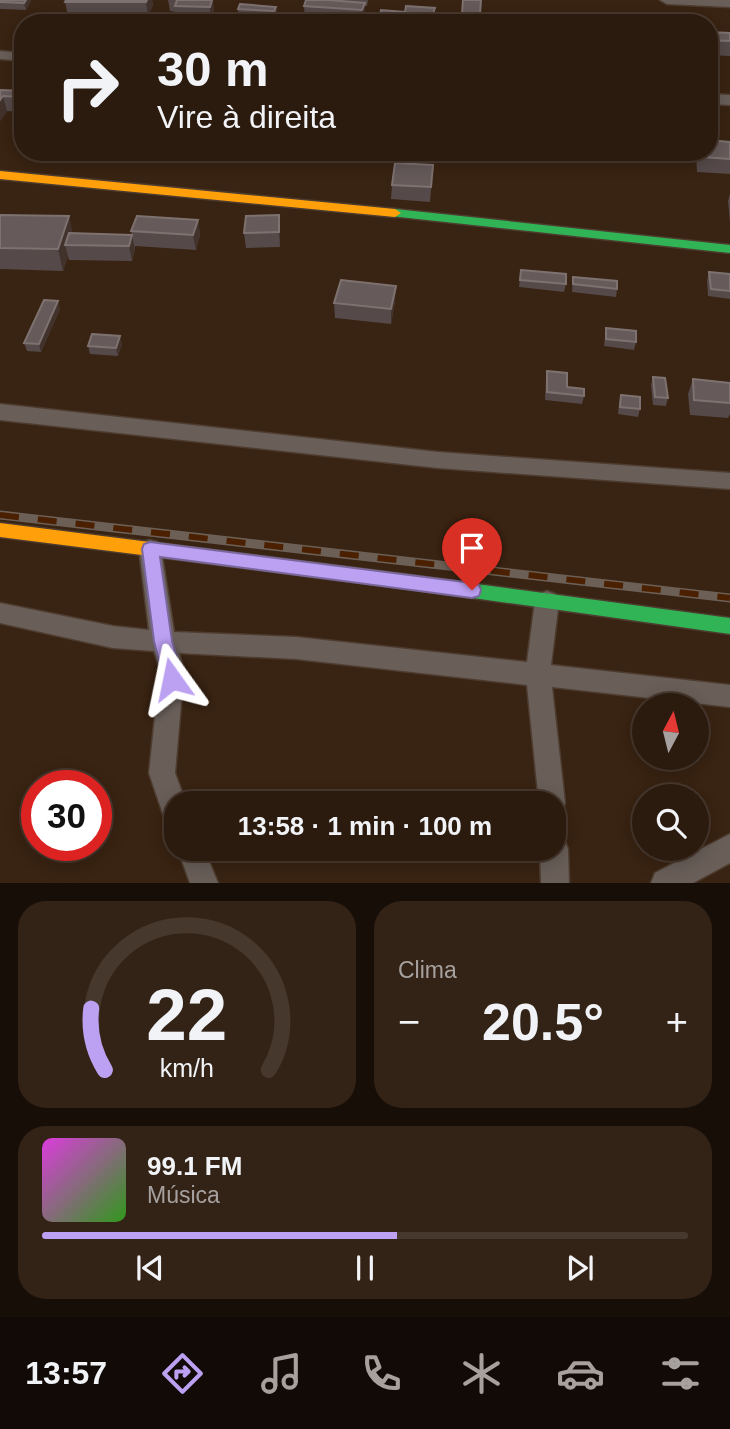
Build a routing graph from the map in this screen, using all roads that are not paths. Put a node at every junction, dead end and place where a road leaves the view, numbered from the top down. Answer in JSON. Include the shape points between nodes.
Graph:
{"nodes":[{"id":1,"x":667,"y":0,"type":"edge"},
{"id":2,"x":730,"y":3,"type":"edge"},
{"id":3,"x":0,"y":175,"type":"edge"},
{"id":4,"x":730,"y":249,"type":"edge"},
{"id":5,"x":0,"y":412,"type":"edge"},
{"id":6,"x":730,"y":481,"type":"edge"},
{"id":7,"x":0,"y":530,"type":"edge"},
{"id":8,"x":150,"y":549,"type":"junction"},
{"id":9,"x":547,"y":601,"type":"junction"},
{"id":10,"x":0,"y":613,"type":"edge"},
{"id":11,"x":730,"y":626,"type":"edge"},
{"id":12,"x":163,"y":641,"type":"junction"},
{"id":13,"x":538,"y":674,"type":"junction"},
{"id":14,"x":730,"y":696,"type":"edge"},
{"id":15,"x":168,"y":791,"type":"edge"},
{"id":16,"x":551,"y":791,"type":"edge"},
{"id":17,"x":730,"y":848,"type":"edge"},
{"id":18,"x":195,"y":861,"type":"edge"},
{"id":19,"x":554,"y":861,"type":"edge"},
{"id":20,"x":204,"y":883,"type":"edge"},
{"id":21,"x":555,"y":883,"type":"edge"},
{"id":22,"x":665,"y":883,"type":"edge"}],
"edges":[{"from":1,"to":2,"type":"street"},
{"from":3,"to":4,"type":"street"},
{"from":5,"to":6,"type":"street","via":[[438,460]]},
{"from":7,"to":8,"type":"street"},
{"from":8,"to":9,"type":"street"},
{"from":8,"to":12,"type":"street"},
{"from":9,"to":11,"type":"street"},
{"from":9,"to":13,"type":"street"},
{"from":10,"to":12,"type":"street","via":[[113,637]]},
{"from":12,"to":13,"type":"street","via":[[296,648]]},
{"from":12,"to":15,"type":"street","via":[[172,670],[162,773]]},
{"from":13,"to":14,"type":"street"},
{"from":13,"to":16,"type":"street"},
{"from":17,"to":22,"type":"street"},
{"from":18,"to":20,"type":"street"},
{"from":19,"to":21,"type":"street"}]}
